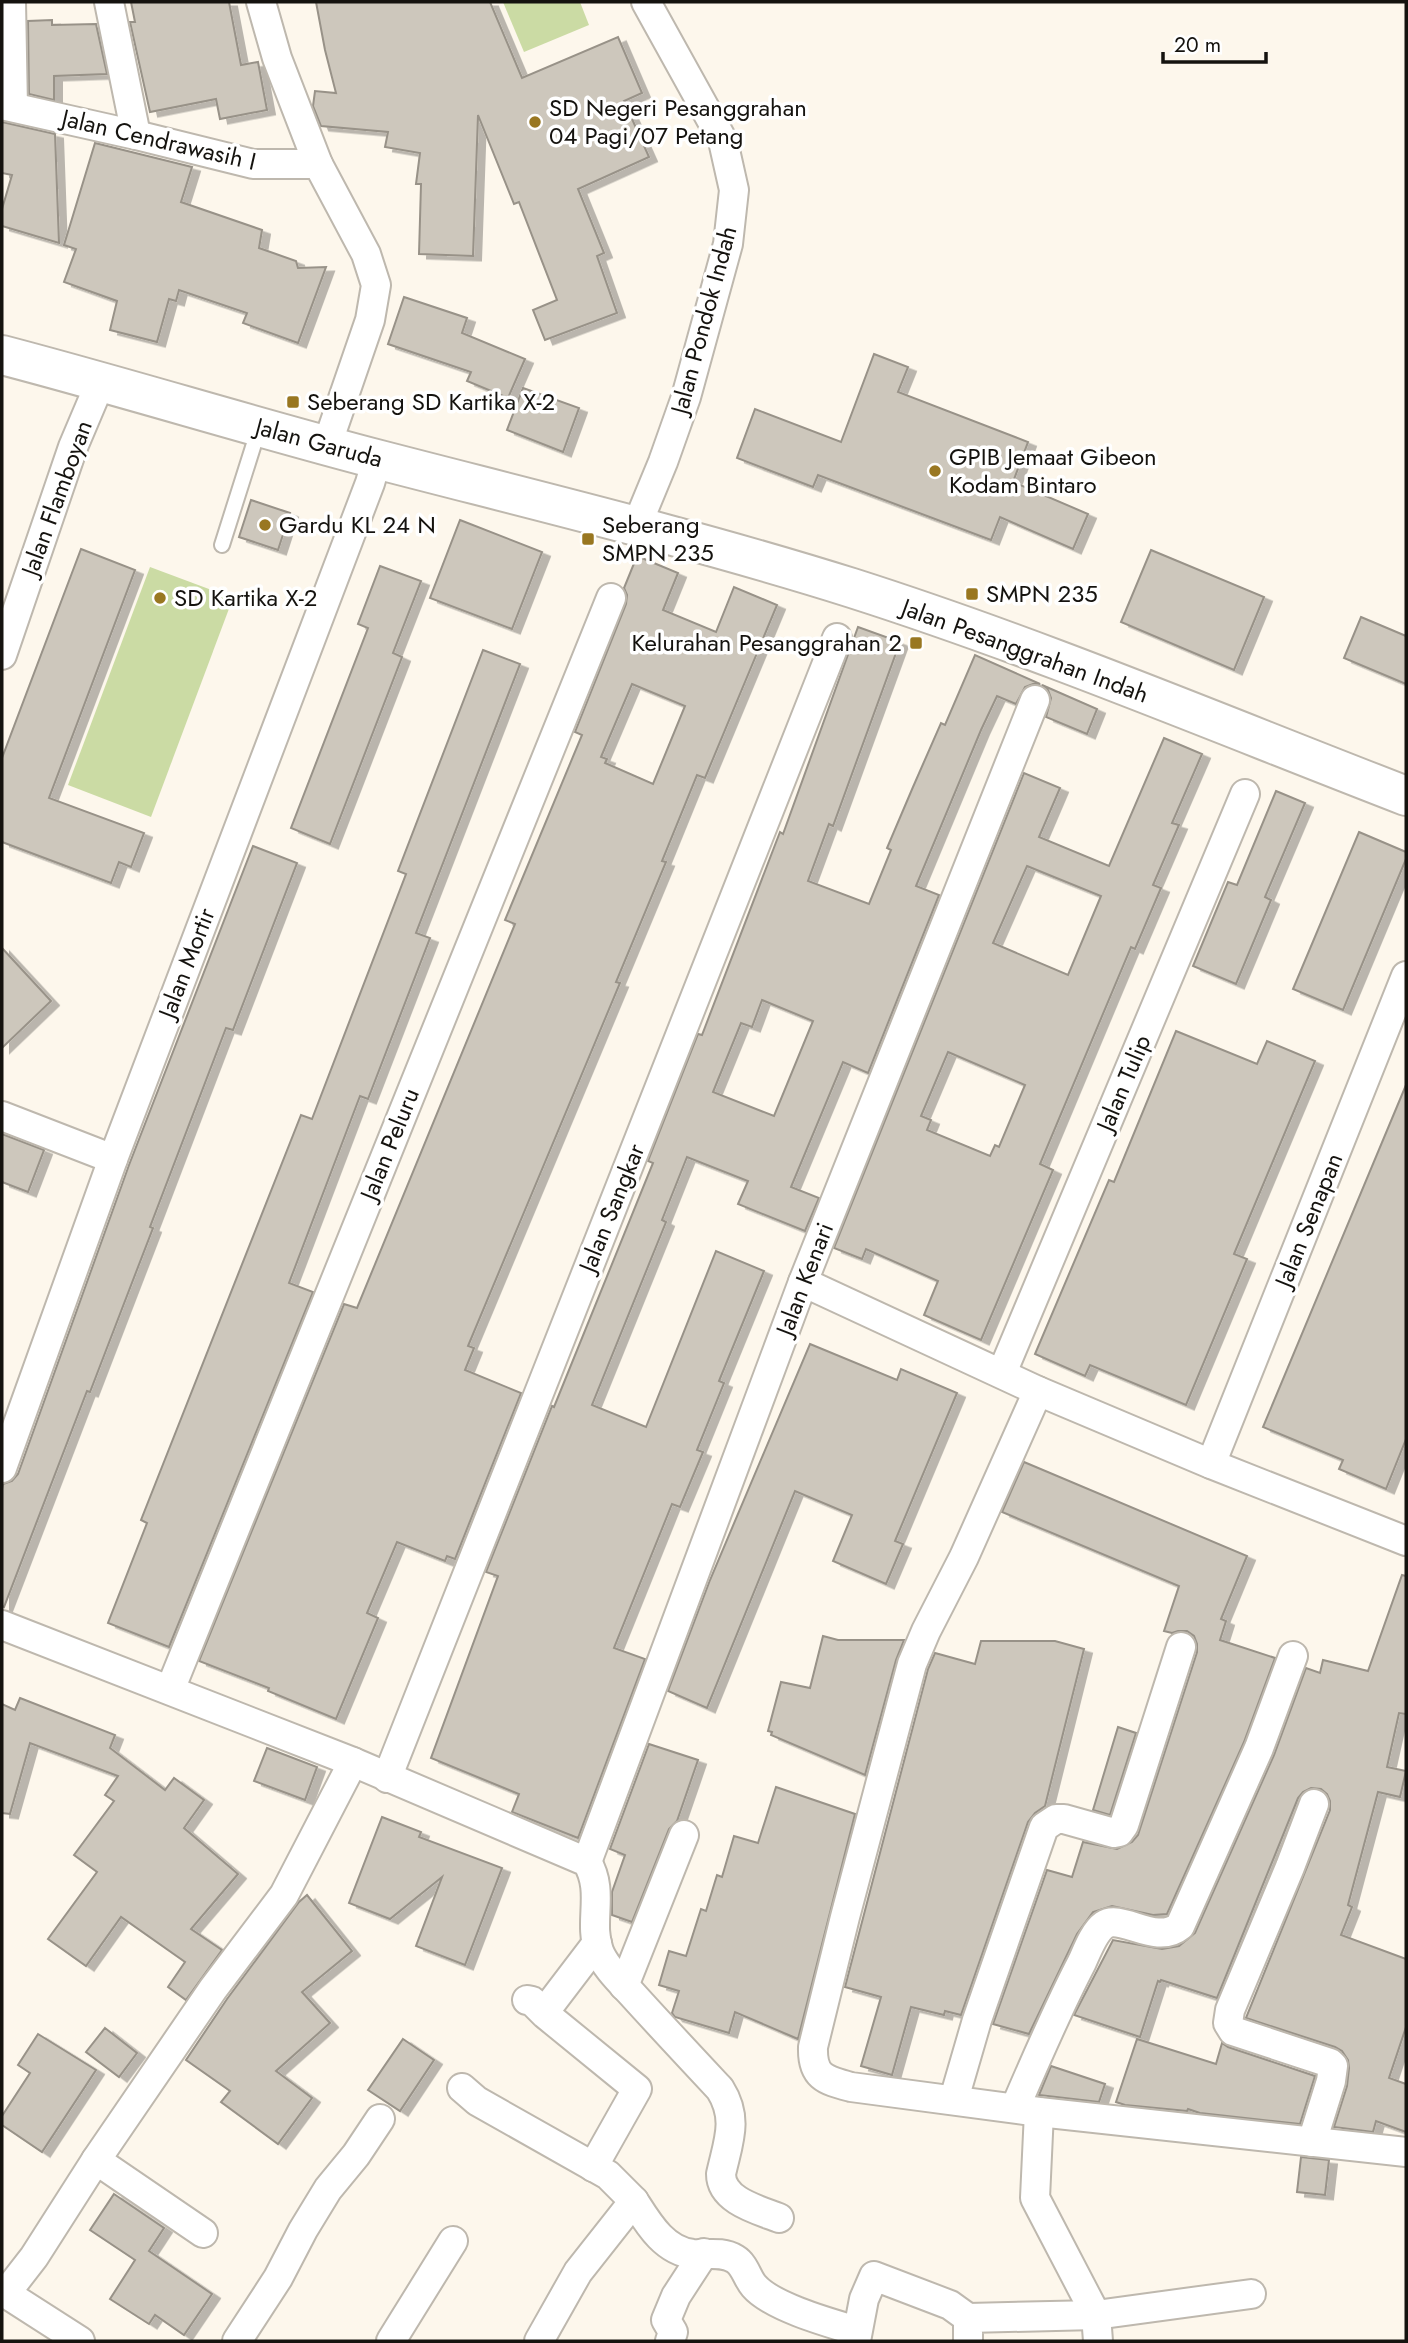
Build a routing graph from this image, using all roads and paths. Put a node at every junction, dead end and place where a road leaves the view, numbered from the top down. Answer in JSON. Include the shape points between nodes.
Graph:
{"nodes":[{"id":1,"x":11,"y":2,"type":"edge"},
{"id":2,"x":109,"y":2,"type":"edge"},
{"id":3,"x":261,"y":2,"type":"edge"},
{"id":4,"x":646,"y":2,"type":"edge"},
{"id":5,"x":8,"y":106,"type":"edge"},
{"id":6,"x":136,"y":135,"type":"junction"},
{"id":7,"x":318,"y":164,"type":"junction"},
{"id":8,"x":2,"y":355,"type":"edge"},
{"id":9,"x":101,"y":381,"type":"junction"},
{"id":10,"x":259,"y":428,"type":"junction"},
{"id":11,"x":327,"y":445,"type":"junction"},
{"id":12,"x":377,"y":459,"type":"junction"},
{"id":13,"x":637,"y":525,"type":"junction"},
{"id":14,"x":222,"y":545,"type":"dead end"},
{"id":15,"x":611,"y":598,"type":"dead end"},
{"id":16,"x":837,"y":638,"type":"dead end"},
{"id":17,"x":2,"y":655,"type":"edge"},
{"id":18,"x":1035,"y":701,"type":"dead end"},
{"id":19,"x":1245,"y":794,"type":"dead end"},
{"id":20,"x":1406,"y":796,"type":"edge"},
{"id":21,"x":1406,"y":976,"type":"edge"},
{"id":22,"x":2,"y":1116,"type":"edge"},
{"id":23,"x":113,"y":1159,"type":"junction"},
{"id":24,"x":803,"y":1282,"type":"junction"},
{"id":25,"x":1002,"y":1373,"type":"junction"},
{"id":26,"x":1038,"y":1391,"type":"junction"},
{"id":27,"x":1212,"y":1464,"type":"junction"},
{"id":28,"x":2,"y":1468,"type":"edge"},
{"id":29,"x":1405,"y":1536,"type":"edge"},
{"id":30,"x":2,"y":1625,"type":"edge"},
{"id":31,"x":1181,"y":1647,"type":"dead end"},
{"id":32,"x":1293,"y":1656,"type":"dead end"},
{"id":33,"x":170,"y":1690,"type":"junction"},
{"id":34,"x":353,"y":1762,"type":"junction"},
{"id":35,"x":387,"y":1778,"type":"junction"},
{"id":36,"x":1314,"y":1804,"type":"dead end"},
{"id":37,"x":684,"y":1835,"type":"dead end"},
{"id":38,"x":587,"y":1862,"type":"junction"},
{"id":39,"x":597,"y":1943,"type":"junction"},
{"id":40,"x":624,"y":1986,"type":"junction"},
{"id":41,"x":462,"y":2088,"type":"dead end"},
{"id":42,"x":954,"y":2099,"type":"junction"},
{"id":43,"x":1027,"y":2110,"type":"junction"},
{"id":44,"x":380,"y":2119,"type":"dead end"},
{"id":45,"x":1312,"y":2142,"type":"junction"},
{"id":46,"x":1406,"y":2152,"type":"edge"},
{"id":47,"x":96,"y":2160,"type":"junction"},
{"id":48,"x":593,"y":2167,"type":"junction"},
{"id":49,"x":634,"y":2201,"type":"junction"},
{"id":50,"x":779,"y":2218,"type":"dead end"},
{"id":51,"x":203,"y":2233,"type":"dead end"},
{"id":52,"x":453,"y":2241,"type":"dead end"},
{"id":53,"x":704,"y":2253,"type":"junction"},
{"id":54,"x":4,"y":2292,"type":"edge"},
{"id":55,"x":1251,"y":2294,"type":"dead end"},
{"id":56,"x":1097,"y":2328,"type":"edge"},
{"id":57,"x":968,"y":2330,"type":"edge"},
{"id":58,"x":857,"y":2336,"type":"edge"},
{"id":59,"x":80,"y":2341,"type":"edge"},
{"id":60,"x":237,"y":2341,"type":"edge"},
{"id":61,"x":391,"y":2341,"type":"edge"},
{"id":62,"x":539,"y":2341,"type":"edge"},
{"id":63,"x":670,"y":2341,"type":"edge"}],
"edges":[{"from":1,"to":5,"type":"street"},
{"from":2,"to":6,"type":"street"},
{"from":3,"to":7,"type":"street"},
{"from":4,"to":13,"type":"street","name":"Jalan Pondok Indah","via":[[723,141],[734,190],[728,244],[686,397]]},
{"from":5,"to":6,"type":"street","name":"Jalan Cendrawasih I"},
{"from":6,"to":7,"type":"street","name":"Jalan Cendrawasih I","via":[[253,164]]},
{"from":7,"to":11,"type":"street","via":[[366,254],[376,285],[370,320]]},
{"from":8,"to":9,"type":"street","name":"Jalan Garuda"},
{"from":9,"to":10,"type":"street","name":"Jalan Garuda"},
{"from":9,"to":17,"type":"street","name":"Jalan Flamboyan","via":[[73,447]]},
{"from":10,"to":11,"type":"street","name":"Jalan Garuda"},
{"from":10,"to":14,"type":"lane"},
{"from":11,"to":12,"type":"street","name":"Jalan Garuda"},
{"from":12,"to":13,"type":"street","name":"Jalan Garuda"},
{"from":12,"to":23,"type":"street","name":"Jalan Mortir"},
{"from":13,"to":20,"type":"street","name":"Jalan Pesanggrahan Indah","via":[[965,626]]},
{"from":15,"to":33,"type":"street","name":"Jalan Peluru"},
{"from":16,"to":35,"type":"street","name":"Jalan Sangkar"},
{"from":18,"to":24,"type":"street","name":"Jalan Kenari"},
{"from":19,"to":25,"type":"street","name":"Jalan Tulip"},
{"from":21,"to":27,"type":"street","name":"Jalan Senapan"},
{"from":22,"to":23,"type":"street"},
{"from":23,"to":28,"type":"street","name":"Jalan Mortir"},
{"from":24,"to":25,"type":"street"},
{"from":24,"to":38,"type":"street","name":"Jalan Kenari"},
{"from":25,"to":26,"type":"street"},
{"from":26,"to":27,"type":"street"},
{"from":26,"to":42,"type":"street","via":[[912,1664],[813,2047],[816,2071],[833,2082]]},
{"from":27,"to":29,"type":"street"},
{"from":30,"to":33,"type":"street"},
{"from":31,"to":42,"type":"street","via":[[1125,1825],[1114,1833],[1064,1819],[1044,1827]]},
{"from":32,"to":43,"type":"street","via":[[1259,1748],[1180,1926],[1163,1934],[1111,1923],[1103,1926],[1064,1997]]},
{"from":33,"to":34,"type":"street"},
{"from":34,"to":35,"type":"street"},
{"from":34,"to":47,"type":"street","via":[[284,1895],[213,1989]]},
{"from":35,"to":38,"type":"street"},
{"from":36,"to":45,"type":"street","via":[[1228,2023],[1233,2031],[1333,2066]]},
{"from":37,"to":40,"type":"street"},
{"from":38,"to":39,"type":"street","via":[[597,1886]]},
{"from":39,"to":40,"type":"street","via":[[603,1960]]},
{"from":39,"to":48,"type":"street","via":[[538,2003],[532,2001],[637,2089]]},
{"from":40,"to":50,"type":"street","via":[[727,2100],[732,2124],[721,2174],[724,2188],[743,2203]]},
{"from":41,"to":48,"type":"street"},
{"from":42,"to":43,"type":"street"},
{"from":43,"to":45,"type":"street"},
{"from":43,"to":56,"type":"street","via":[[1035,2198]]},
{"from":44,"to":60,"type":"street","via":[[328,2189]]},
{"from":45,"to":46,"type":"street"},
{"from":47,"to":51,"type":"street"},
{"from":47,"to":54,"type":"street","via":[[34,2256]]},
{"from":48,"to":49,"type":"street"},
{"from":49,"to":53,"type":"street","via":[[652,2229],[671,2246],[691,2254]]},
{"from":49,"to":62,"type":"street","via":[[578,2272]]},
{"from":52,"to":61,"type":"street"},
{"from":53,"to":58,"type":"street","via":[[736,2259],[754,2286],[775,2301]]},
{"from":53,"to":63,"type":"street","via":[[666,2320],[673,2332]]},
{"from":54,"to":59,"type":"street"},
{"from":55,"to":56,"type":"street"},
{"from":56,"to":57,"type":"street"},
{"from":57,"to":58,"type":"street","via":[[950,2305],[874,2276]]}]}
